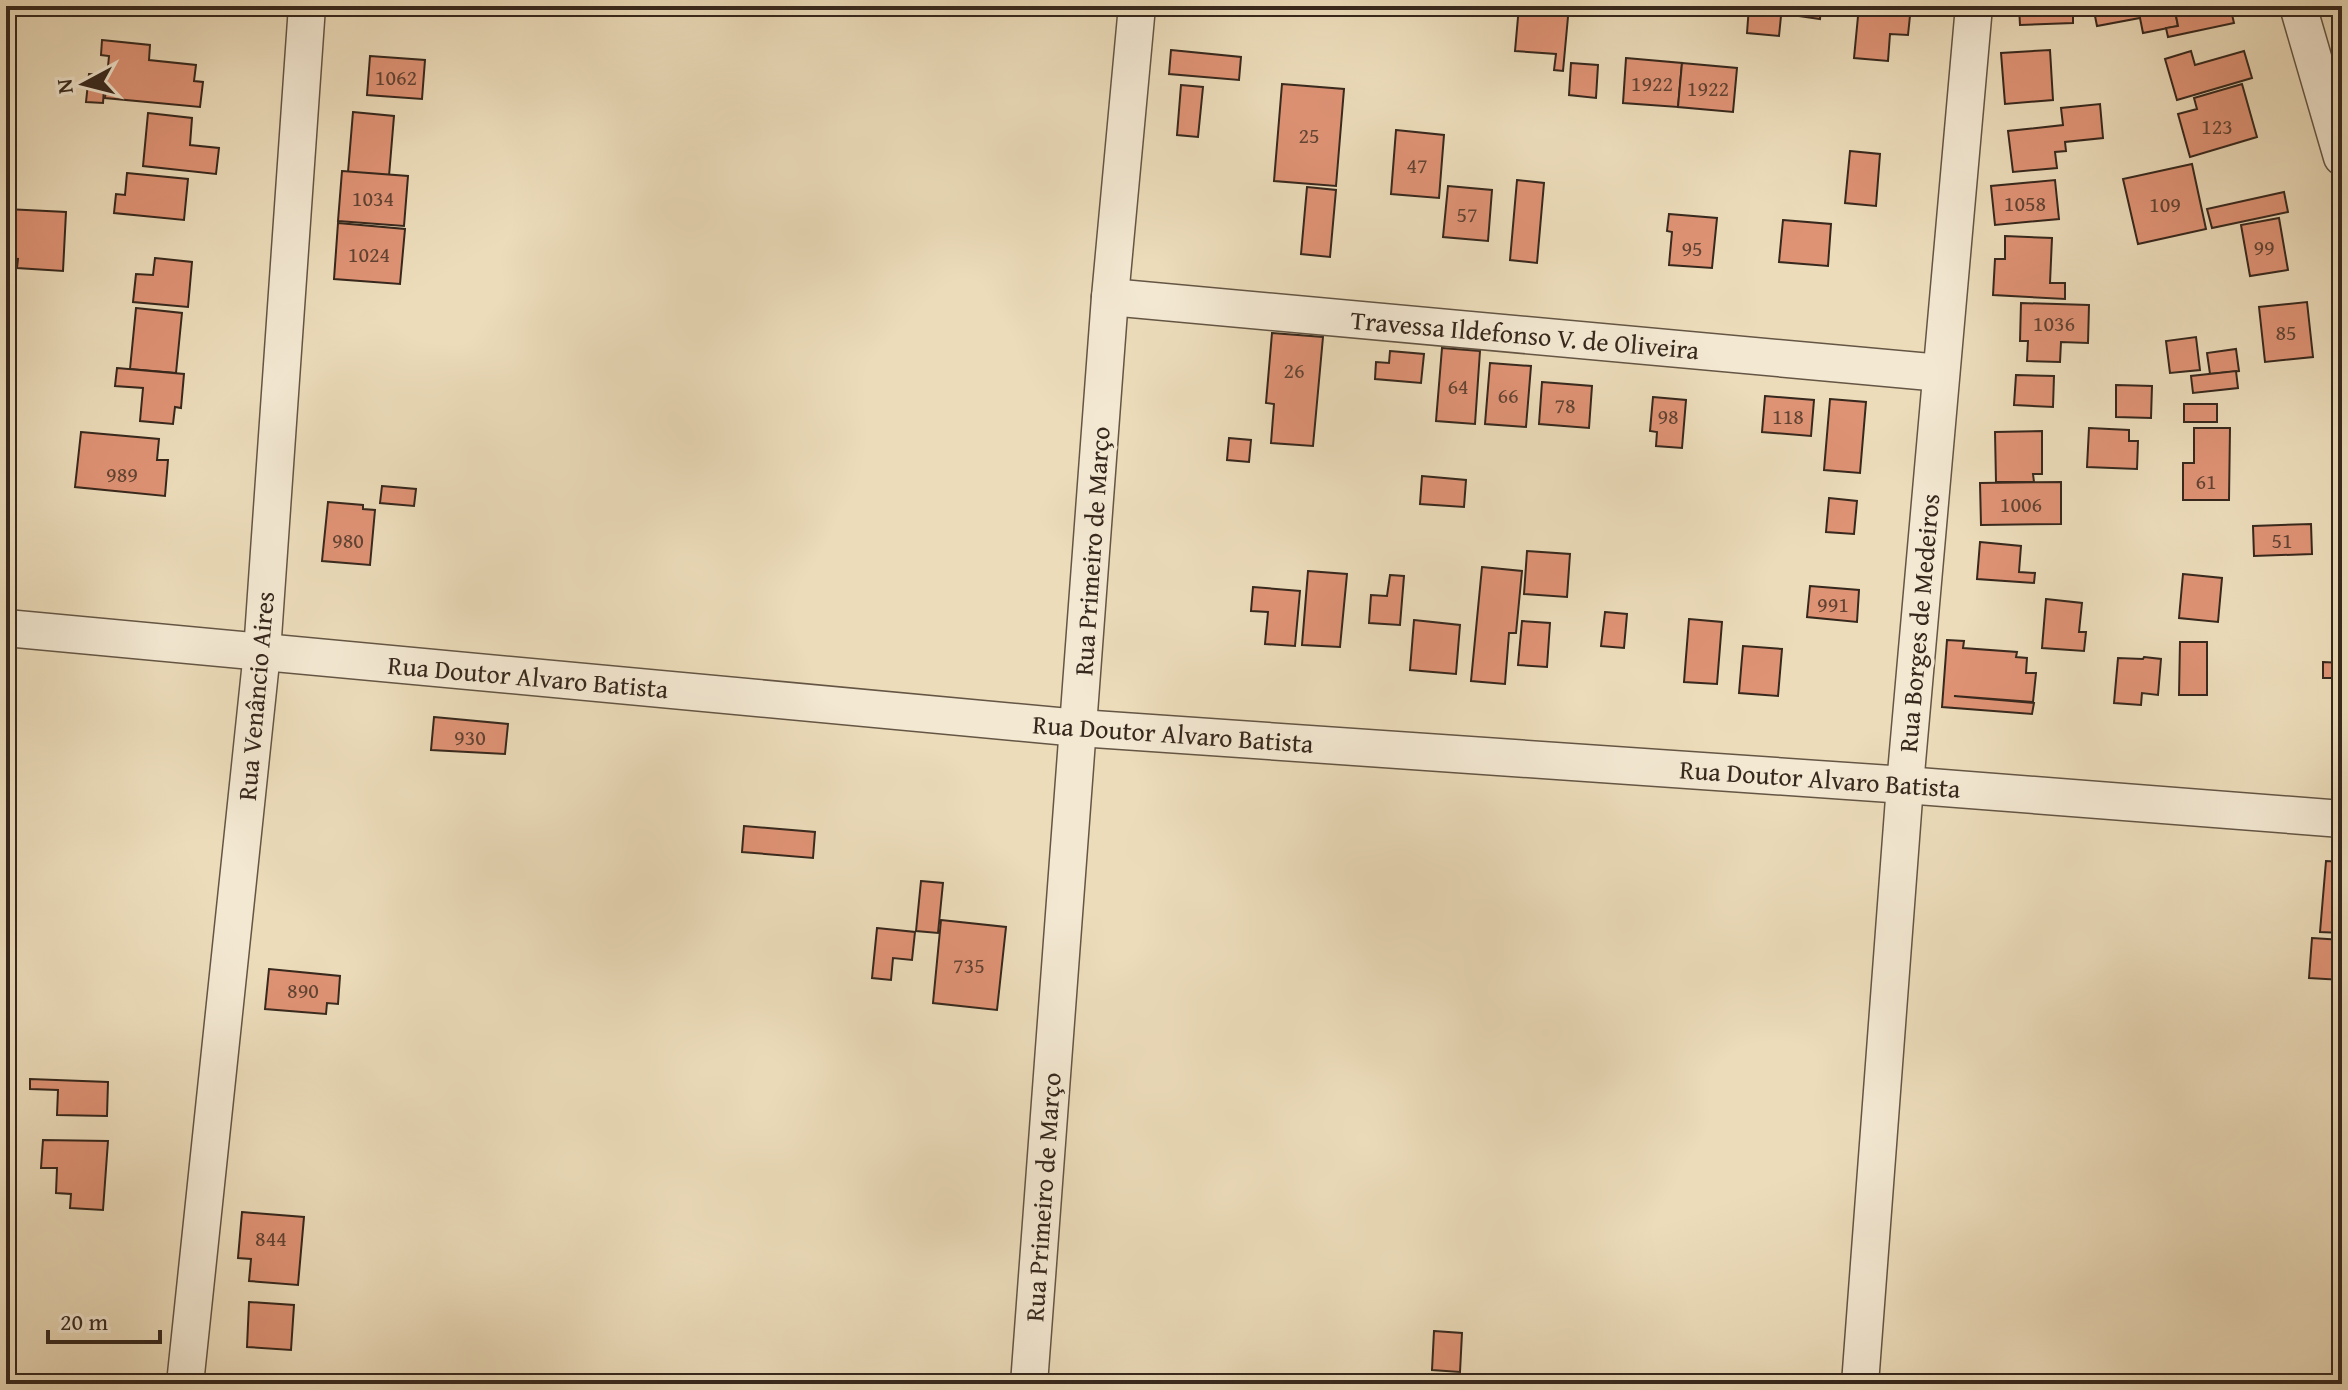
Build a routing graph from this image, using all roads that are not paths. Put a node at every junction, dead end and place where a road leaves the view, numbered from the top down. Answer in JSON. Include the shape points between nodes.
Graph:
{"nodes":[{"id":1,"x":307,"y":6,"type":"edge"},
{"id":2,"x":1137,"y":6,"type":"edge"},
{"id":3,"x":1974,"y":6,"type":"edge"},
{"id":4,"x":2298,"y":6,"type":"edge"},
{"id":5,"x":2342,"y":157,"type":"edge"},
{"id":6,"x":1110,"y":297,"type":"junction"},
{"id":7,"x":1941,"y":373,"type":"junction"},
{"id":8,"x":6,"y":628,"type":"edge"},
{"id":9,"x":262,"y":652,"type":"junction"},
{"id":10,"x":1079,"y":728,"type":"junction"},
{"id":11,"x":1905,"y":785,"type":"junction"},
{"id":12,"x":2342,"y":819,"type":"edge"},
{"id":13,"x":185,"y":1384,"type":"edge"},
{"id":14,"x":1029,"y":1384,"type":"edge"},
{"id":15,"x":1860,"y":1384,"type":"edge"}],
"edges":[{"from":1,"to":9,"type":"street","name":"Rua Venâncio Aires"},
{"from":2,"to":6,"type":"street","name":"Rua Primeiro de Março"},
{"from":3,"to":7,"type":"street","name":"Rua Borges de Medeiros"},
{"from":4,"to":5,"type":"street"},
{"from":6,"to":7,"type":"street","name":"Travessa Ildefonso V. de Oliveira"},
{"from":6,"to":10,"type":"street","name":"Rua Primeiro de Março"},
{"from":7,"to":11,"type":"street","name":"Rua Borges de Medeiros"},
{"from":8,"to":9,"type":"street","name":"Rua Doutor Alvaro Batista"},
{"from":9,"to":10,"type":"street","name":"Rua Doutor Alvaro Batista"},
{"from":9,"to":13,"type":"street","name":"Rua Venâncio Aires"},
{"from":10,"to":11,"type":"street","name":"Rua Doutor Alvaro Batista"},
{"from":10,"to":14,"type":"street","name":"Rua Primeiro de Março"},
{"from":11,"to":12,"type":"street","name":"Rua Doutor Alvaro Batista"},
{"from":11,"to":15,"type":"street","name":"Rua Borges de Medeiros"}]}
